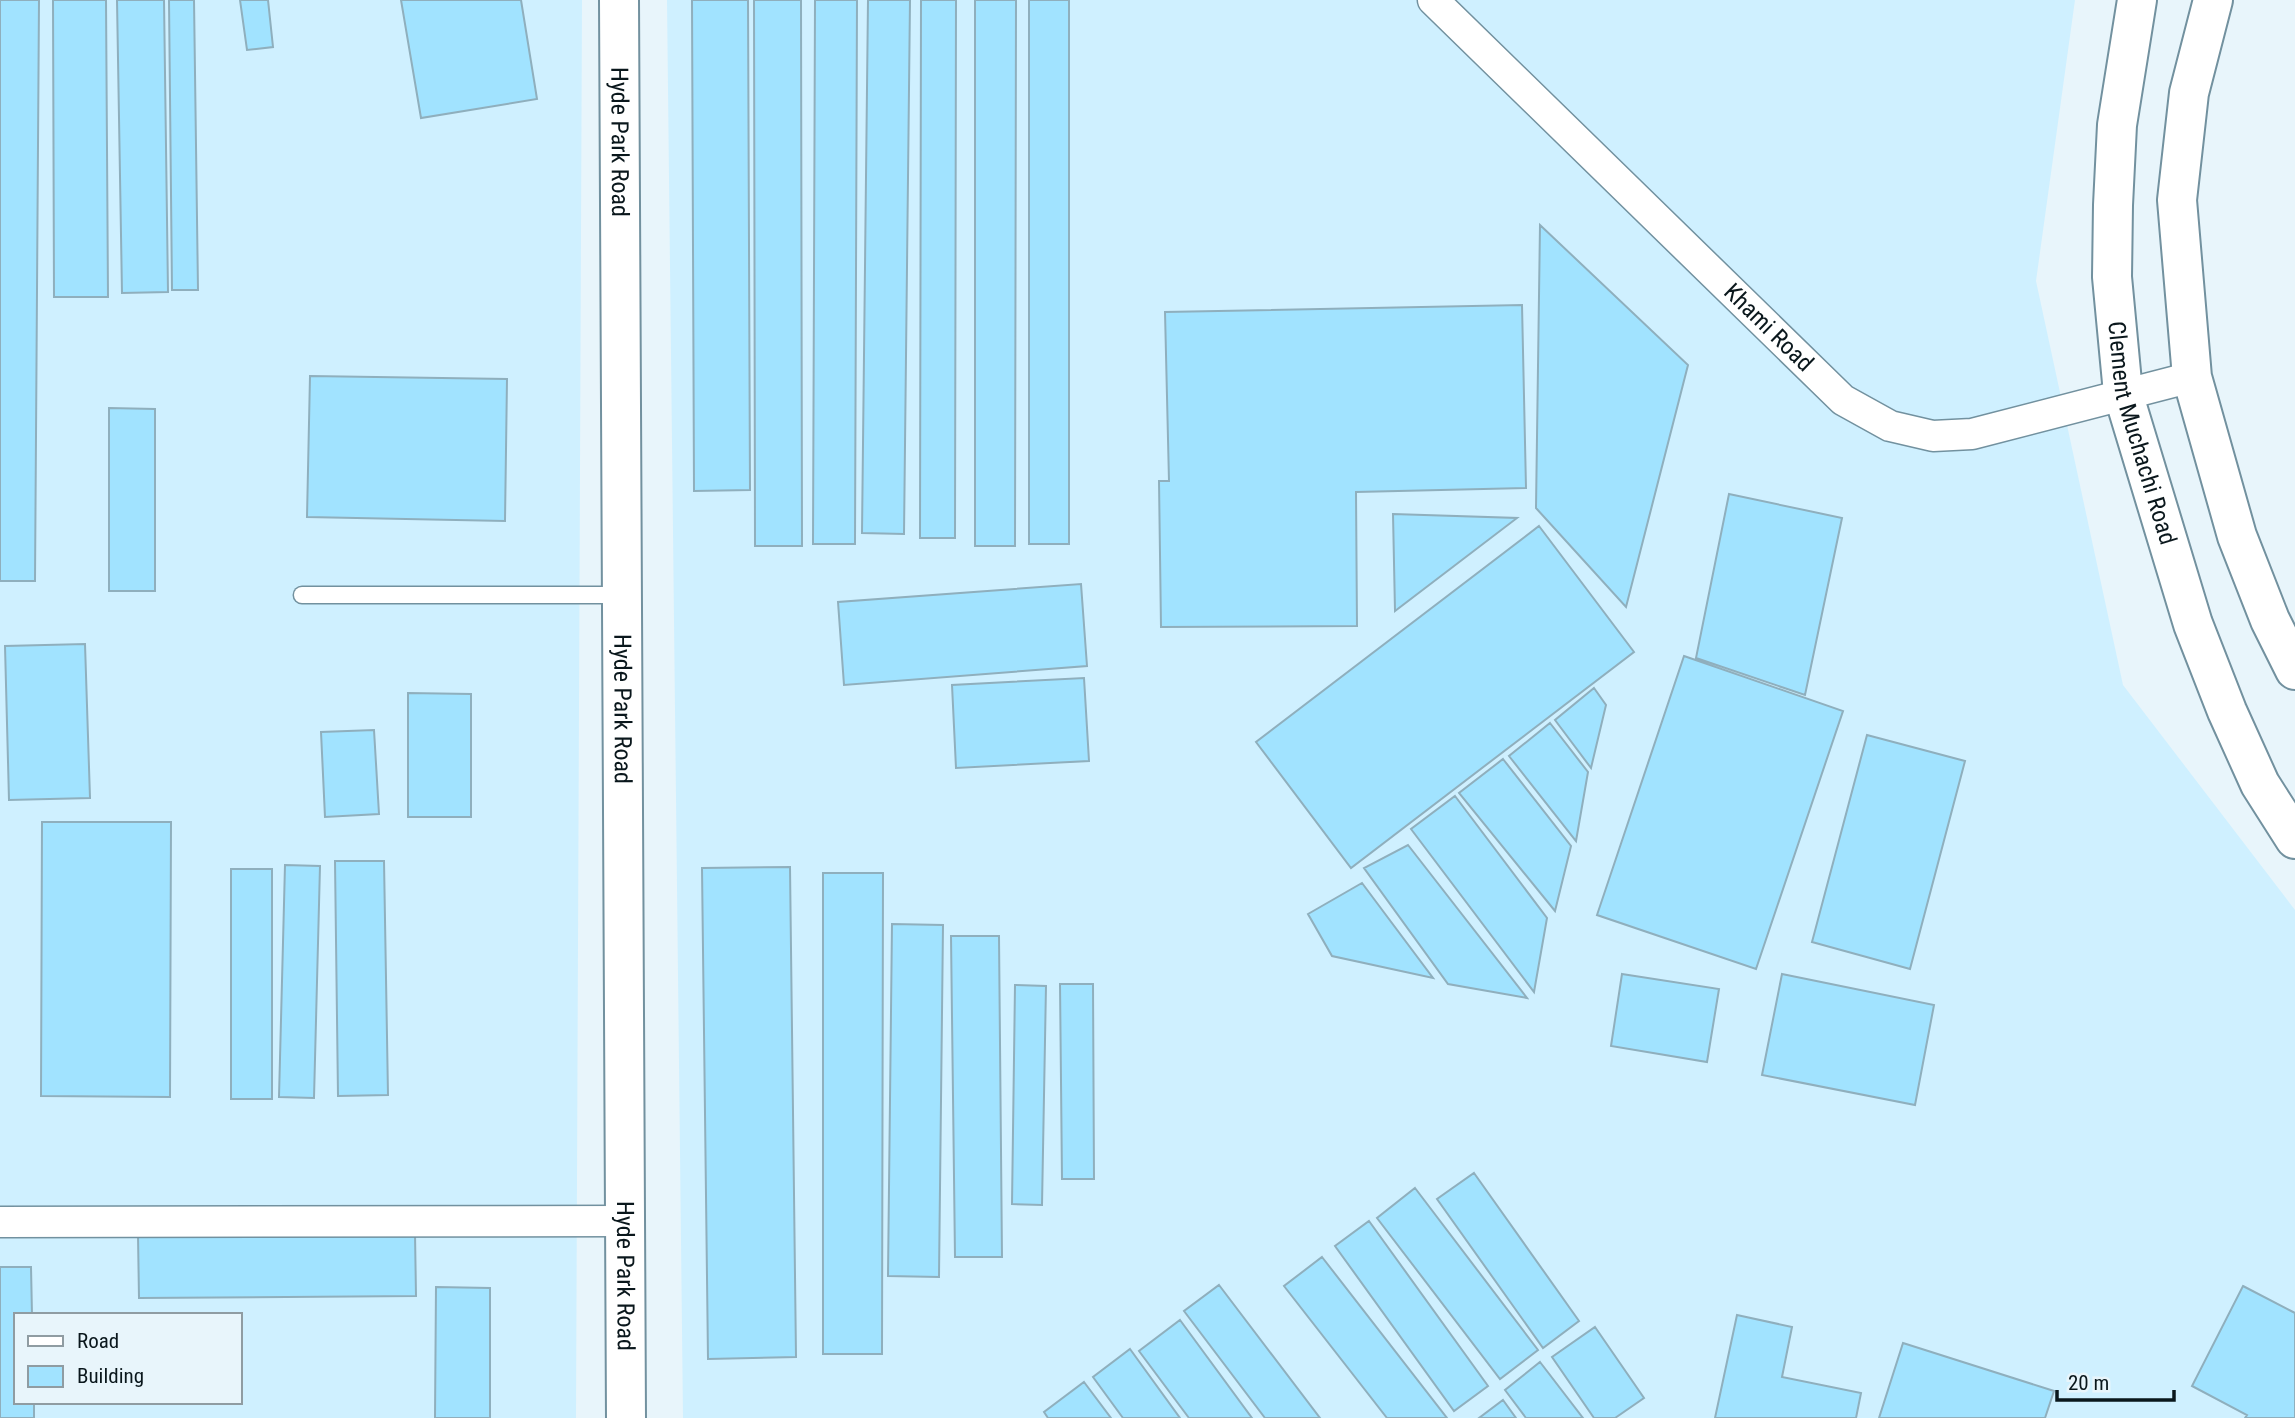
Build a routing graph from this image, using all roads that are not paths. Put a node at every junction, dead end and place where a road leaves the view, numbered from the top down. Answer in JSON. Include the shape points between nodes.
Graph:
{"nodes":[{"id":1,"x":619,"y":0,"type":"edge"},
{"id":2,"x":1433,"y":0,"type":"edge"},
{"id":3,"x":2137,"y":0,"type":"edge"},
{"id":4,"x":2213,"y":0,"type":"edge"},
{"id":5,"x":2192,"y":377,"type":"junction"},
{"id":6,"x":2123,"y":393,"type":"junction"},
{"id":7,"x":302,"y":595,"type":"dead end"},
{"id":8,"x":623,"y":595,"type":"junction"},
{"id":9,"x":2295,"y":670,"type":"edge"},
{"id":10,"x":2295,"y":839,"type":"edge"},
{"id":11,"x":0,"y":1222,"type":"edge"},
{"id":12,"x":625,"y":1222,"type":"junction"},
{"id":13,"x":626,"y":1418,"type":"edge"}],
"edges":[{"from":1,"to":8,"type":"main road","name":"Hyde Park Road"},
{"from":2,"to":6,"type":"street","name":"Khami Road","via":[[1843,400],[1890,426],[1933,436],[1972,435],[2018,425]]},
{"from":3,"to":6,"type":"main road","name":"Clement Muchachi Road","via":[[2118,125],[2113,205],[2112,277]]},
{"from":4,"to":5,"type":"main road","via":[[2189,93],[2177,200]]},
{"from":5,"to":6,"type":"street","name":"Khami Road"},
{"from":5,"to":9,"type":"main road","via":[[2237,536]]},
{"from":6,"to":10,"type":"main road","name":"Clement Muchachi Road","via":[[2193,624],[2260,784]]},
{"from":7,"to":8,"type":"lane"},
{"from":8,"to":12,"type":"main road","name":"Hyde Park Road"},
{"from":11,"to":12,"type":"street"},
{"from":12,"to":13,"type":"main road","name":"Hyde Park Road"}]}
